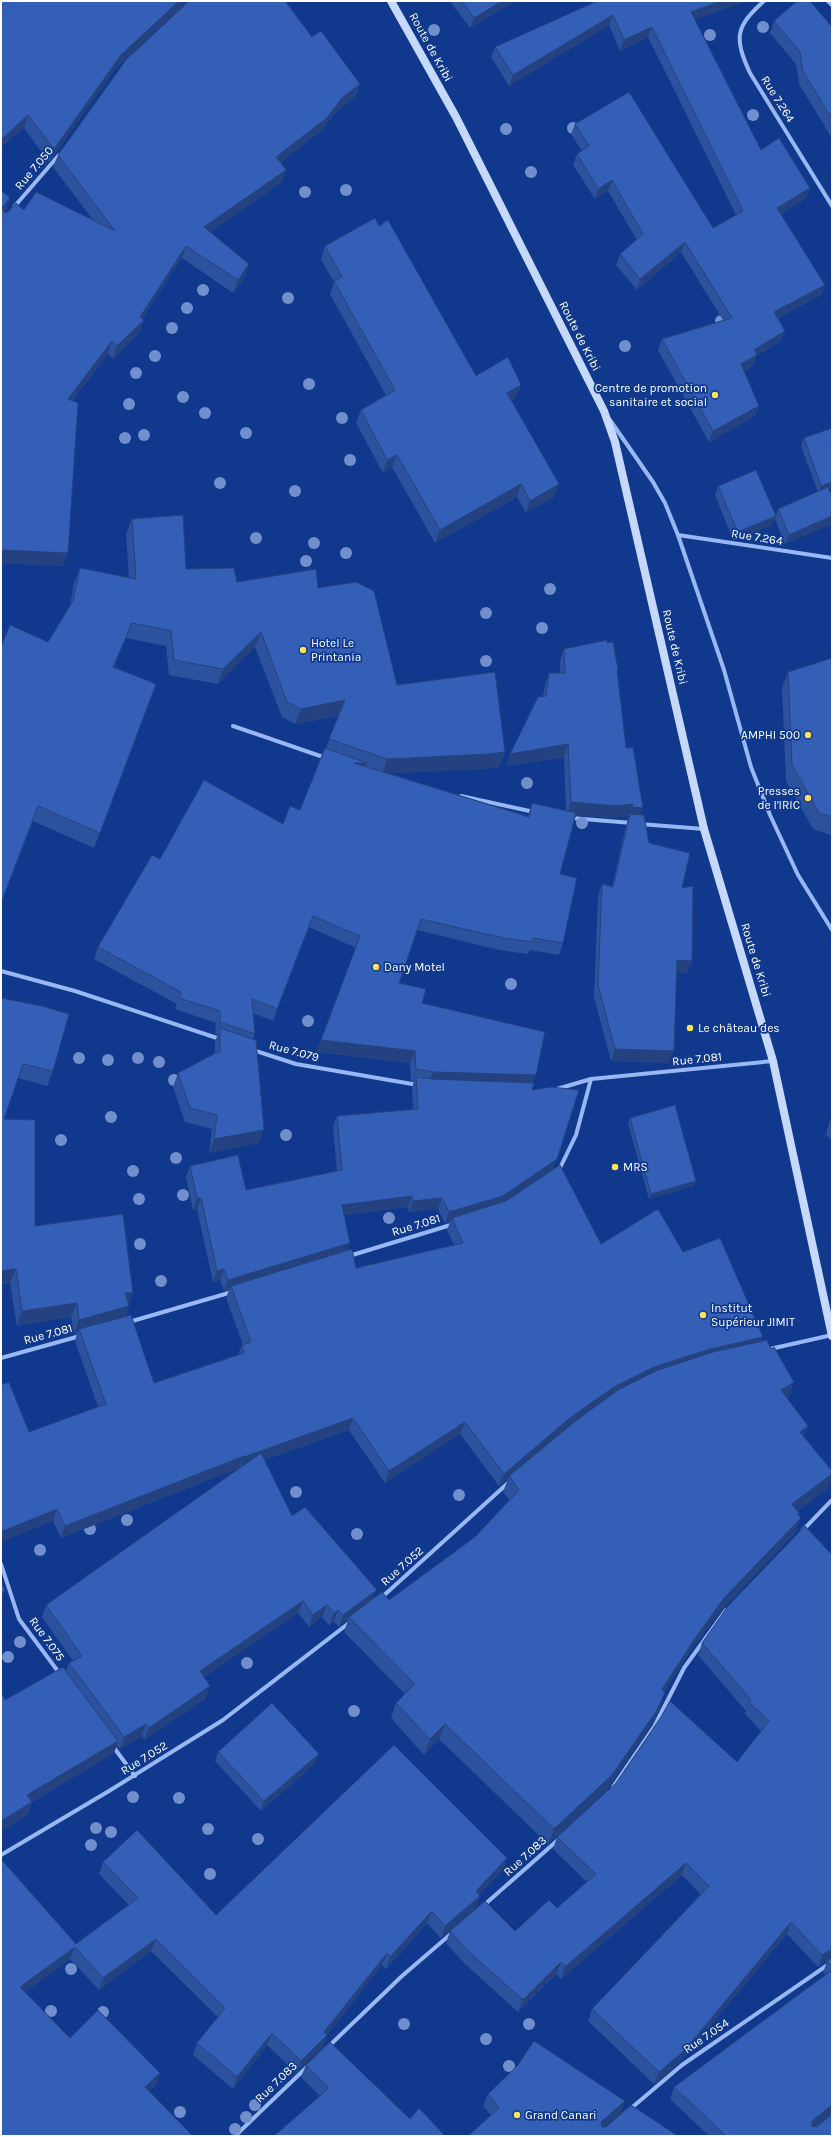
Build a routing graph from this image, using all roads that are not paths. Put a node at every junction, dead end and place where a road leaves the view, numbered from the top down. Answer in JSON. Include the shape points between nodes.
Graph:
{"nodes":[{"id":1,"x":391,"y":1,"type":"edge"},
{"id":2,"x":764,"y":1,"type":"edge"},
{"id":3,"x":828,"y":1,"type":"edge"},
{"id":4,"x":832,"y":5,"type":"edge"},
{"id":5,"x":64,"y":147,"type":"edge"},
{"id":6,"x":832,"y":206,"type":"edge"},
{"id":7,"x":11,"y":211,"type":"edge"},
{"id":8,"x":604,"y":411,"type":"junction"},
{"id":9,"x":678,"y":535,"type":"junction"},
{"id":10,"x":832,"y":558,"type":"edge"},
{"id":11,"x":233,"y":726,"type":"dead end"},
{"id":12,"x":328,"y":759,"type":"edge"},
{"id":13,"x":454,"y":795,"type":"edge"},
{"id":14,"x":538,"y":812,"type":"edge"},
{"id":15,"x":568,"y":818,"type":"edge"},
{"id":16,"x":704,"y":829,"type":"junction"},
{"id":17,"x":832,"y":930,"type":"edge"},
{"id":18,"x":1,"y":970,"type":"edge"},
{"id":19,"x":222,"y":1040,"type":"edge"},
{"id":20,"x":244,"y":1047,"type":"edge"},
{"id":21,"x":773,"y":1061,"type":"junction"},
{"id":22,"x":591,"y":1079,"type":"junction"},
{"id":23,"x":420,"y":1086,"type":"edge"},
{"id":24,"x":552,"y":1091,"type":"edge"},
{"id":25,"x":553,"y":1175,"type":"edge"},
{"id":26,"x":463,"y":1222,"type":"edge"},
{"id":27,"x":343,"y":1258,"type":"edge"},
{"id":28,"x":238,"y":1291,"type":"edge"},
{"id":29,"x":125,"y":1323,"type":"edge"},
{"id":30,"x":87,"y":1334,"type":"edge"},
{"id":31,"x":832,"y":1336,"type":"edge"},
{"id":32,"x":762,"y":1351,"type":"edge"},
{"id":33,"x":1,"y":1358,"type":"edge"},
{"id":34,"x":511,"y":1481,"type":"edge"},
{"id":35,"x":832,"y":1500,"type":"edge"},
{"id":36,"x":800,"y":1533,"type":"edge"},
{"id":37,"x":1,"y":1564,"type":"edge"},
{"id":38,"x":379,"y":1601,"type":"edge"},
{"id":39,"x":731,"y":1605,"type":"edge"},
{"id":40,"x":354,"y":1620,"type":"edge"},
{"id":41,"x":66,"y":1682,"type":"edge"},
{"id":42,"x":107,"y":1738,"type":"edge"},
{"id":43,"x":135,"y":1776,"type":"junction"},
{"id":44,"x":609,"y":1792,"type":"edge"},
{"id":45,"x":564,"y":1834,"type":"edge"},
{"id":46,"x":1,"y":1855,"type":"edge"},
{"id":47,"x":478,"y":1910,"type":"edge"},
{"id":48,"x":455,"y":1931,"type":"edge"},
{"id":49,"x":832,"y":1962,"type":"edge"},
{"id":50,"x":327,"y":2048,"type":"edge"},
{"id":51,"x":310,"y":2064,"type":"edge"},
{"id":52,"x":623,"y":2116,"type":"edge"},
{"id":53,"x":235,"y":2136,"type":"edge"}],
"edges":[{"from":1,"to":8,"type":"main road","name":"Route de Kribi","via":[[456,117]]},
{"from":2,"to":6,"type":"street","name":"Rue 7.264","via":[[751,13],[742,28],[738,37],[740,50],[750,73]]},
{"from":3,"to":4,"type":"street"},
{"from":5,"to":7,"type":"street","name":"Rue 7.050"},
{"from":8,"to":9,"type":"street","via":[[653,482]]},
{"from":8,"to":16,"type":"main road","name":"Route de Kribi","via":[[615,442]]},
{"from":9,"to":10,"type":"street","name":"Rue 7.264"},
{"from":9,"to":17,"type":"street","via":[[724,670],[751,767],[798,875]]},
{"from":11,"to":12,"type":"street"},
{"from":13,"to":14,"type":"street"},
{"from":15,"to":16,"type":"street"},
{"from":16,"to":21,"type":"main road","name":"Route de Kribi"},
{"from":18,"to":19,"type":"street","via":[[75,991]]},
{"from":20,"to":23,"type":"street","name":"Rue 7.079","via":[[296,1064]]},
{"from":21,"to":22,"type":"street","name":"Rue 7.081"},
{"from":21,"to":31,"type":"main road","name":"Route de Kribi"},
{"from":22,"to":24,"type":"street"},
{"from":22,"to":25,"type":"street","via":[[576,1135],[559,1171]]},
{"from":26,"to":27,"type":"street","name":"Rue 7.081"},
{"from":28,"to":29,"type":"street"},
{"from":30,"to":33,"type":"street","name":"Rue 7.081"},
{"from":31,"to":32,"type":"street"},
{"from":34,"to":38,"type":"street","name":"Rue 7.052"},
{"from":35,"to":36,"type":"street"},
{"from":37,"to":41,"type":"street","name":"Rue 7.075","via":[[19,1619]]},
{"from":39,"to":44,"type":"street","via":[[684,1668],[654,1727]]},
{"from":40,"to":43,"type":"street","name":"Rue 7.052","via":[[223,1720]]},
{"from":42,"to":43,"type":"street"},
{"from":43,"to":46,"type":"street","name":"Rue 7.052"},
{"from":45,"to":47,"type":"street","name":"Rue 7.083"},
{"from":48,"to":50,"type":"street","via":[[402,1976]]},
{"from":49,"to":52,"type":"street","name":"Rue 7.054","via":[[682,2065]]},
{"from":51,"to":53,"type":"street","name":"Rue 7.083"}]}
